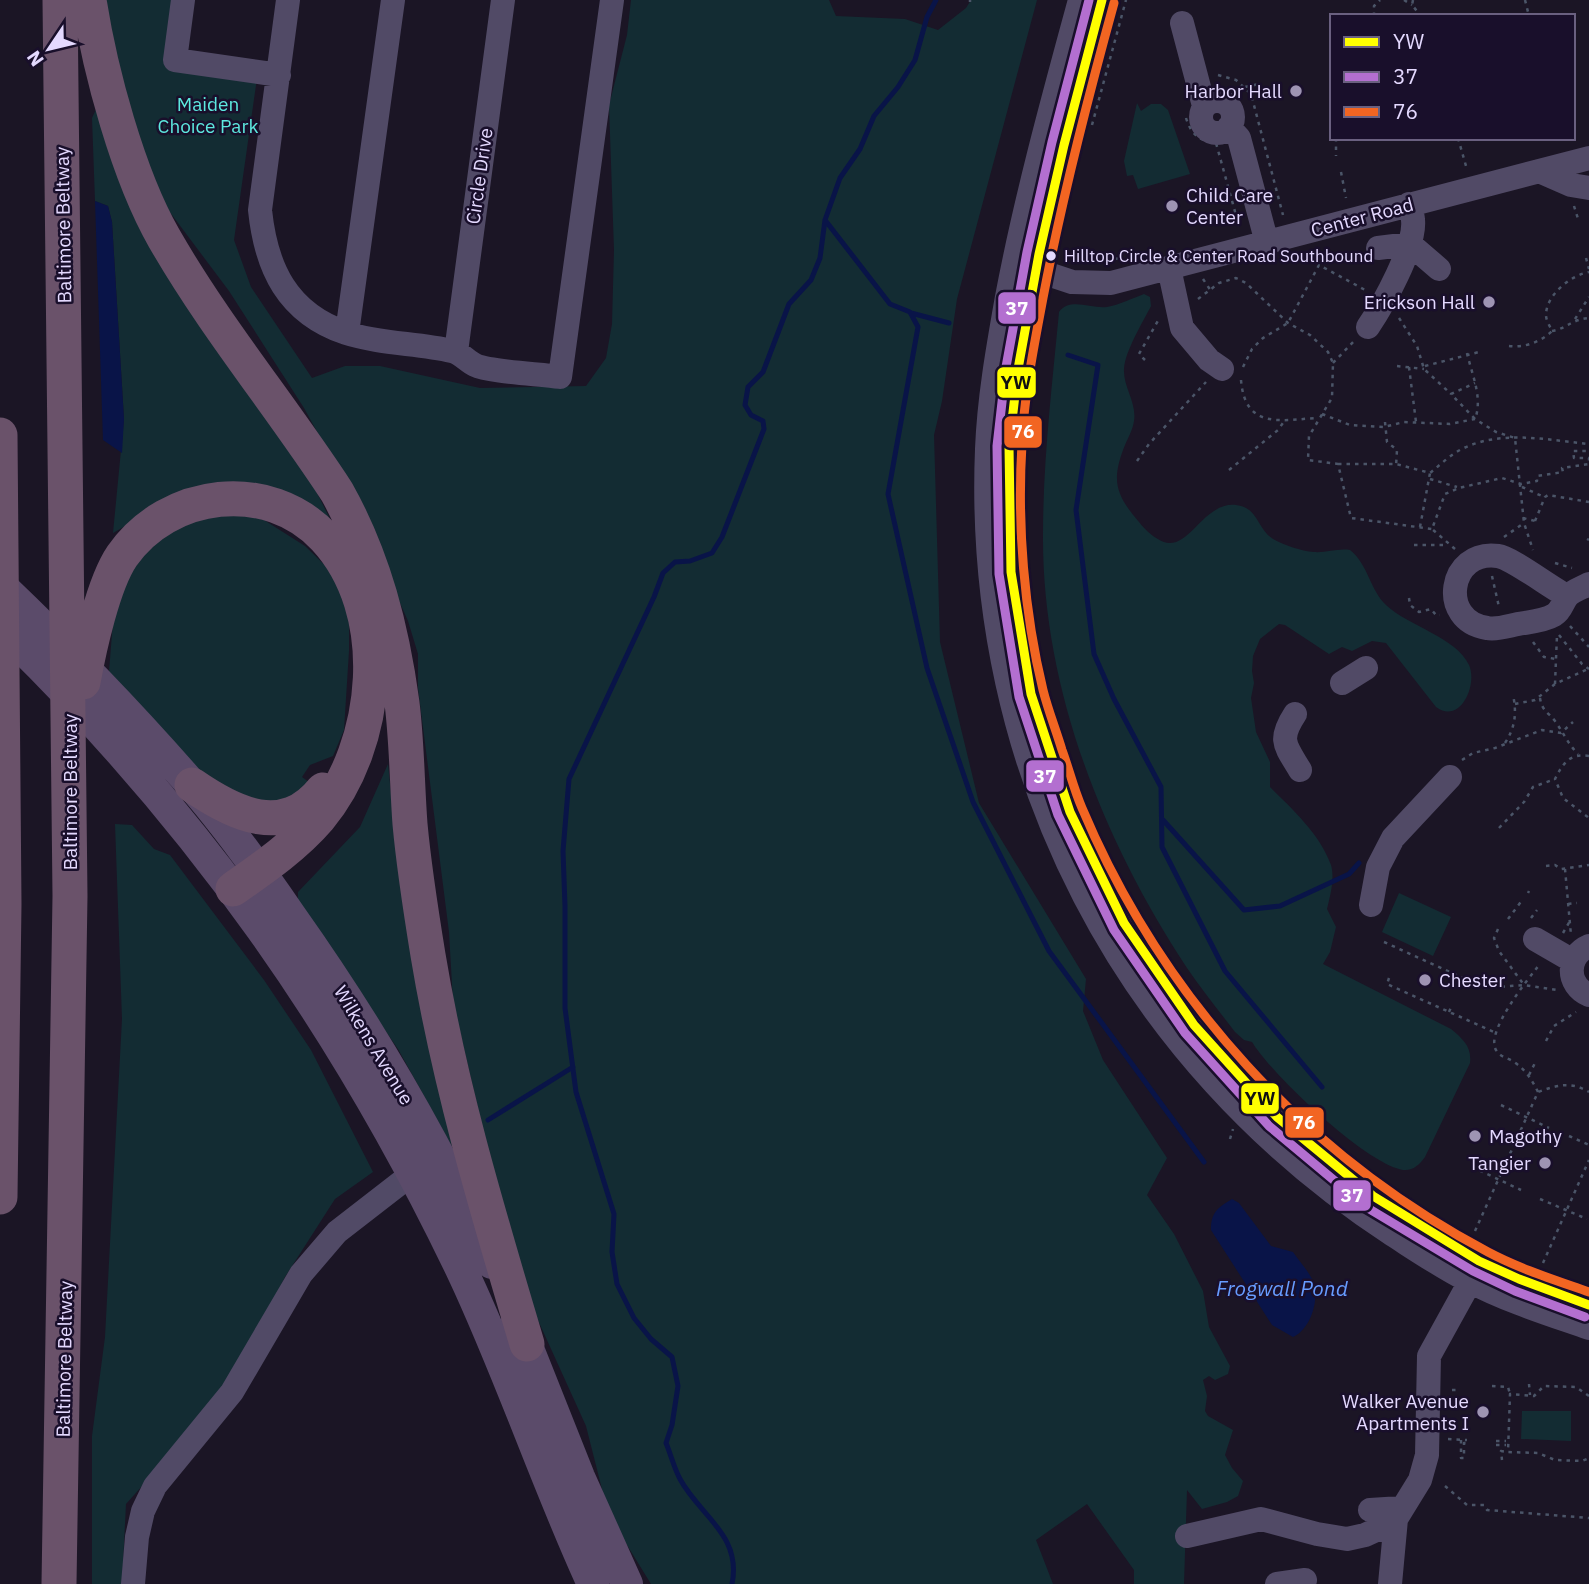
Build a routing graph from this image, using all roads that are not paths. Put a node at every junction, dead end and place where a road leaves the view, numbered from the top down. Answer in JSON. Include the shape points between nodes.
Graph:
{"nodes":[{"id":1,"x":60,"y":0,"type":"edge"},
{"id":2,"x":89,"y":0,"type":"edge"},
{"id":3,"x":183,"y":0,"type":"edge"},
{"id":4,"x":288,"y":0,"type":"edge"},
{"id":5,"x":393,"y":0,"type":"edge"},
{"id":6,"x":503,"y":0,"type":"edge"},
{"id":7,"x":612,"y":0,"type":"edge"},
{"id":8,"x":1080,"y":0,"type":"edge"},
{"id":9,"x":1102,"y":0,"type":"edge"},
{"id":10,"x":1182,"y":23,"type":"dead end"},
{"id":11,"x":279,"y":75,"type":"junction"},
{"id":12,"x":1589,"y":158,"type":"edge"},
{"id":13,"x":1539,"y":171,"type":"junction"},
{"id":14,"x":1581,"y":194,"type":"edge"},
{"id":15,"x":1409,"y":204,"type":"junction"},
{"id":16,"x":1267,"y":243,"type":"junction"},
{"id":17,"x":1410,"y":244,"type":"junction"},
{"id":18,"x":1378,"y":248,"type":"dead end"},
{"id":19,"x":1025,"y":266,"type":"junction"},
{"id":20,"x":1169,"y":268,"type":"junction"},
{"id":21,"x":1439,"y":269,"type":"dead end"},
{"id":22,"x":1368,"y":327,"type":"road end"},
{"id":23,"x":348,"y":333,"type":"junction"},
{"id":24,"x":456,"y":352,"type":"junction"},
{"id":25,"x":1222,"y":369,"type":"road end"},
{"id":26,"x":0,"y":435,"type":"edge"},
{"id":27,"x":1,"y":519,"type":"edge"},
{"id":28,"x":0,"y":584,"type":"edge"},
{"id":29,"x":0,"y":626,"type":"edge"},
{"id":30,"x":378,"y":628,"type":"junction"},
{"id":31,"x":0,"y":633,"type":"edge"},
{"id":32,"x":35,"y":660,"type":"junction"},
{"id":33,"x":1366,"y":668,"type":"dead end"},
{"id":34,"x":1342,"y":683,"type":"dead end"},
{"id":35,"x":2,"y":700,"type":"edge"},
{"id":36,"x":1295,"y":714,"type":"dead end"},
{"id":37,"x":70,"y":765,"type":"junction"},
{"id":38,"x":1300,"y":769,"type":"dead end"},
{"id":39,"x":1450,"y":777,"type":"road end"},
{"id":40,"x":192,"y":785,"type":"junction"},
{"id":41,"x":253,"y":889,"type":"junction"},
{"id":42,"x":1371,"y":905,"type":"dead end"},
{"id":43,"x":1541,"y":949,"type":"road end"},
{"id":44,"x":1581,"y":954,"type":"edge"},
{"id":45,"x":1586,"y":1002,"type":"edge"},
{"id":46,"x":425,"y":1164,"type":"junction"},
{"id":47,"x":0,"y":1197,"type":"edge"},
{"id":48,"x":1476,"y":1272,"type":"junction"},
{"id":49,"x":1589,"y":1305,"type":"edge"},
{"id":50,"x":1589,"y":1328,"type":"edge"},
{"id":51,"x":527,"y":1344,"type":"junction"},
{"id":52,"x":1370,"y":1510,"type":"dead end"},
{"id":53,"x":1398,"y":1519,"type":"junction"},
{"id":54,"x":1187,"y":1536,"type":"dead end"},
{"id":55,"x":1305,"y":1580,"type":"dead end"},
{"id":56,"x":59,"y":1584,"type":"edge"},
{"id":57,"x":133,"y":1584,"type":"edge"},
{"id":58,"x":593,"y":1584,"type":"edge"},
{"id":59,"x":627,"y":1584,"type":"edge"},
{"id":60,"x":1277,"y":1584,"type":"edge"},
{"id":61,"x":1390,"y":1584,"type":"edge"}],
"edges":[{"from":1,"to":37,"type":"highway","name":"Baltimore Beltway"},
{"from":2,"to":30,"type":"highway","via":[[127,147],[162,236],[353,520],[368,556]]},
{"from":3,"to":11,"type":"street","via":[[175,60]]},
{"from":4,"to":11,"type":"street"},
{"from":5,"to":23,"type":"street"},
{"from":6,"to":24,"type":"street","name":"Circle Drive"},
{"from":7,"to":24,"type":"street","via":[[560,377],[476,366]]},
{"from":8,"to":19,"type":"street","via":[[1029,189]]},
{"from":9,"to":19,"type":"street"},
{"from":10,"to":16,"type":"street","via":[[1195,109],[1215,100],[1227,104],[1233,115],[1229,127],[1239,138]]},
{"from":11,"to":23,"type":"street","via":[[260,210],[263,241],[284,288],[302,308]]},
{"from":12,"to":13,"type":"street","name":"Center Road"},
{"from":13,"to":14,"type":"street"},
{"from":13,"to":15,"type":"street","name":"Center Road"},
{"from":15,"to":16,"type":"street","name":"Center Road"},
{"from":15,"to":17,"type":"street","via":[[1414,222]]},
{"from":16,"to":20,"type":"street","name":"Center Road"},
{"from":17,"to":18,"type":"street"},
{"from":17,"to":21,"type":"street"},
{"from":17,"to":22,"type":"street"},
{"from":19,"to":20,"type":"street","name":"Center Road","via":[[1091,284]]},
{"from":19,"to":48,"type":"street","via":[[1009,448],[1008,526],[1016,615],[1028,682],[1079,835],[1112,904],[1152,969],[1233,1073],[1329,1164]]},
{"from":20,"to":25,"type":"street","via":[[1184,308],[1182,328]]},
{"from":23,"to":24,"type":"street"},
{"from":26,"to":27,"type":"highway"},
{"from":27,"to":35,"type":"highway"},
{"from":28,"to":40,"type":"main road","name":"Wilkens Avenue"},
{"from":29,"to":32,"type":"main road","name":"Wilkens Avenue"},
{"from":30,"to":37,"type":"highway","via":[[338,554],[302,518],[253,500],[225,498],[174,511],[135,539],[120,559],[89,647]]},
{"from":30,"to":40,"type":"highway","via":[[352,728],[328,783],[312,802],[295,814],[254,817],[216,802]]},
{"from":30,"to":41,"type":"highway","via":[[390,696],[373,766],[336,830],[309,857]]},
{"from":30,"to":51,"type":"highway","via":[[402,705],[410,826],[441,1024],[476,1172]]},
{"from":31,"to":32,"type":"main road"},
{"from":32,"to":41,"type":"main road","name":"Wilkens Avenue","via":[[184,824]]},
{"from":33,"to":34,"type":"street"},
{"from":35,"to":47,"type":"highway"},
{"from":36,"to":38,"type":"street","via":[[1285,728],[1284,743]]},
{"from":37,"to":56,"type":"highway","name":"Baltimore Beltway"},
{"from":39,"to":42,"type":"street","via":[[1370,859]]},
{"from":40,"to":41,"type":"main road","name":"Wilkens Avenue"},
{"from":41,"to":46,"type":"main road","name":"Wilkens Avenue","via":[[367,1090]]},
{"from":43,"to":44,"type":"street"},
{"from":44,"to":45,"type":"street","via":[[1572,976]]},
{"from":46,"to":51,"type":"main road","name":"Wilkens Avenue","via":[[492,1262]]},
{"from":46,"to":57,"type":"street","via":[[337,1232],[301,1274],[232,1392],[155,1486],[137,1537]]},
{"from":46,"to":58,"type":"main road","name":"Wilkens Avenue","via":[[464,1276]]},
{"from":48,"to":49,"type":"street"},
{"from":48,"to":50,"type":"street","via":[[1535,1309]]},
{"from":48,"to":53,"type":"street","via":[[1429,1356],[1425,1462]]},
{"from":51,"to":59,"type":"main road","name":"Wilkens Avenue"},
{"from":52,"to":53,"type":"street"},
{"from":53,"to":54,"type":"street","via":[[1347,1539],[1261,1519]]},
{"from":53,"to":61,"type":"street"},
{"from":55,"to":60,"type":"street"}]}
